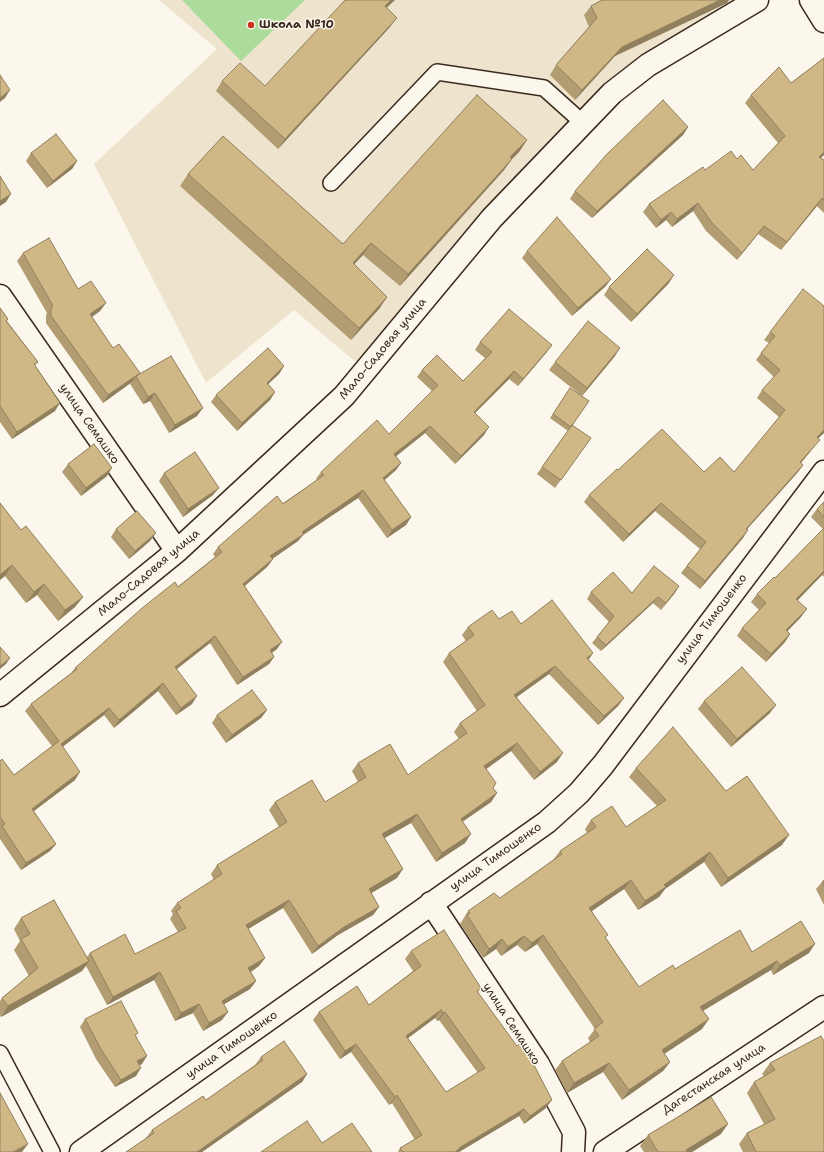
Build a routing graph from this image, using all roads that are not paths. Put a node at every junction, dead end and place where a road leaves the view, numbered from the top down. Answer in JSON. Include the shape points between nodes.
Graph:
{"nodes":[{"id":1,"x":757,"y":0,"type":"edge"},
{"id":2,"x":811,"y":0,"type":"edge"},
{"id":3,"x":824,"y":21,"type":"edge"},
{"id":4,"x":582,"y":123,"type":"junction"},
{"id":5,"x":331,"y":183,"type":"dead end"},
{"id":6,"x":0,"y":296,"type":"edge"},
{"id":7,"x":824,"y":472,"type":"edge"},
{"id":8,"x":177,"y":551,"type":"junction"},
{"id":9,"x":0,"y":695,"type":"edge"},
{"id":10,"x":431,"y":903,"type":"junction"},
{"id":11,"x":824,"y":1007,"type":"edge"},
{"id":12,"x":0,"y":1053,"type":"edge"},
{"id":13,"x":52,"y":1152,"type":"edge"},
{"id":14,"x":81,"y":1152,"type":"edge"},
{"id":15,"x":573,"y":1152,"type":"edge"},
{"id":16,"x":605,"y":1152,"type":"edge"}],
"edges":[{"from":1,"to":4,"type":"street","name":"Мало-Садовая улица","via":[[648,65],[612,93]]},
{"from":2,"to":3,"type":"street"},
{"from":4,"to":5,"type":"lane","via":[[544,88],[437,72]]},
{"from":4,"to":8,"type":"street","name":"Мало-Садовая улица","via":[[492,218],[344,396]]},
{"from":6,"to":8,"type":"street","name":"улица Семашко"},
{"from":7,"to":10,"type":"street","name":"улица Тимошенко","via":[[603,765],[579,793],[547,822]]},
{"from":8,"to":9,"type":"street","name":"Мало-Садовая улица"},
{"from":10,"to":14,"type":"street","name":"улица Тимошенко"},
{"from":10,"to":15,"type":"street","name":"улица Семашко","via":[[538,1064],[574,1132]]},
{"from":11,"to":16,"type":"street","name":"Дагестанская улица"},
{"from":12,"to":13,"type":"lane"}]}
